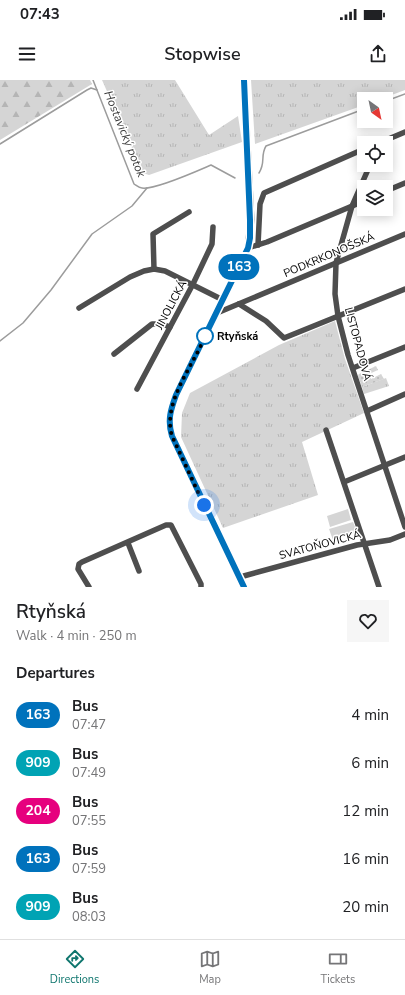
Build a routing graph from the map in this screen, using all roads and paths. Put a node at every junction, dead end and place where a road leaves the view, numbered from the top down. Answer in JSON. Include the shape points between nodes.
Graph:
{"nodes":[{"id":1,"x":244,"y":80,"type":"edge"},
{"id":2,"x":405,"y":132,"type":"edge"},
{"id":3,"x":393,"y":137,"type":"edge"},
{"id":4,"x":357,"y":152,"type":"edge"},
{"id":5,"x":367,"y":172,"type":"edge"},
{"id":6,"x":405,"y":183,"type":"edge"},
{"id":7,"x":393,"y":188,"type":"edge"},
{"id":8,"x":357,"y":204,"type":"edge"},
{"id":9,"x":352,"y":206,"type":"junction"},
{"id":10,"x":189,"y":212,"type":"dead end"},
{"id":11,"x":213,"y":227,"type":"dead end"},
{"id":12,"x":405,"y":234,"type":"edge"},
{"id":13,"x":258,"y":245,"type":"junction"},
{"id":14,"x":248,"y":248,"type":"junction"},
{"id":15,"x":336,"y":263,"type":"junction"},
{"id":16,"x":154,"y":269,"type":"junction"},
{"id":17,"x":193,"y":284,"type":"junction"},
{"id":18,"x":405,"y":289,"type":"edge"},
{"id":19,"x":223,"y":300,"type":"junction"},
{"id":20,"x":239,"y":304,"type":"junction"},
{"id":21,"x":79,"y":308,"type":"dead end"},
{"id":22,"x":217,"y":313,"type":"junction"},
{"id":23,"x":338,"y":316,"type":"junction"},
{"id":24,"x":170,"y":327,"type":"junction"},
{"id":25,"x":405,"y":347,"type":"edge"},
{"id":26,"x":114,"y":354,"type":"dead end"},
{"id":27,"x":353,"y":368,"type":"junction"},
{"id":28,"x":137,"y":389,"type":"dead end"},
{"id":29,"x":405,"y":394,"type":"edge"},
{"id":30,"x":367,"y":411,"type":"junction"},
{"id":31,"x":326,"y":430,"type":"dead end"},
{"id":32,"x":405,"y":456,"type":"edge"},
{"id":33,"x":384,"y":465,"type":"junction"},
{"id":34,"x":344,"y":482,"type":"junction"},
{"id":35,"x":405,"y":527,"type":"edge"},
{"id":36,"x":405,"y":534,"type":"edge"},
{"id":37,"x":128,"y":543,"type":"junction"},
{"id":38,"x":365,"y":543,"type":"junction"},
{"id":39,"x":139,"y":571,"type":"dead end"},
{"id":40,"x":240,"y":577,"type":"junction"},
{"id":41,"x":89,"y":587,"type":"edge"},
{"id":42,"x":201,"y":587,"type":"edge"},
{"id":43,"x":244,"y":587,"type":"edge"},
{"id":44,"x":380,"y":587,"type":"edge"}],
"edges":[{"from":1,"to":14,"type":"street","via":[[250,220]]},
{"from":2,"to":3,"type":"street"},
{"from":4,"to":13,"type":"street","via":[[264,194],[260,204]]},
{"from":5,"to":9,"type":"street","name":"LISTOPADOVÁ"},
{"from":6,"to":7,"type":"street"},
{"from":8,"to":9,"type":"street"},
{"from":9,"to":13,"type":"street"},
{"from":9,"to":15,"type":"street","name":"LISTOPADOVÁ"},
{"from":10,"to":16,"type":"street","via":[[153,234]]},
{"from":11,"to":17,"type":"street","name":"JINOLICKÁ","via":[[212,244]]},
{"from":12,"to":15,"type":"street","name":"PODKRKONOŠSKÁ"},
{"from":13,"to":14,"type":"street"},
{"from":14,"to":19,"type":"street"},
{"from":15,"to":20,"type":"street","name":"PODKRKONOŠSKÁ"},
{"from":15,"to":23,"type":"street","name":"LISTOPADOVÁ","via":[[335,294]]},
{"from":16,"to":17,"type":"street"},
{"from":16,"to":21,"type":"street","via":[[130,277]]},
{"from":17,"to":19,"type":"street"},
{"from":17,"to":24,"type":"street","name":"JINOLICKÁ"},
{"from":18,"to":23,"type":"street"},
{"from":19,"to":22,"type":"street"},
{"from":20,"to":22,"type":"street","name":"PODKRKONOŠSKÁ"},
{"from":20,"to":23,"type":"street","via":[[266,321],[284,338]]},
{"from":22,"to":40,"type":"street","via":[[176,395],[169,423],[172,436]]},
{"from":23,"to":27,"type":"street","name":"LISTOPADOVÁ"},
{"from":24,"to":26,"type":"street","via":[[152,324]]},
{"from":24,"to":28,"type":"street","name":"JINOLICKÁ"},
{"from":25,"to":27,"type":"street"},
{"from":27,"to":30,"type":"street","name":"LISTOPADOVÁ"},
{"from":29,"to":30,"type":"street"},
{"from":30,"to":33,"type":"street","name":"LISTOPADOVÁ"},
{"from":31,"to":34,"type":"street"},
{"from":32,"to":33,"type":"street"},
{"from":33,"to":34,"type":"street"},
{"from":33,"to":35,"type":"street","name":"LISTOPADOVÁ"},
{"from":34,"to":38,"type":"street"},
{"from":36,"to":38,"type":"street","name":"SVATOŇOVICKÁ","via":[[390,540]]},
{"from":37,"to":39,"type":"street"},
{"from":37,"to":41,"type":"street","via":[[79,564],[78,569]]},
{"from":37,"to":42,"type":"street","via":[[171,525]]},
{"from":38,"to":40,"type":"street","name":"SVATOŇOVICKÁ"},
{"from":38,"to":44,"type":"street"},
{"from":40,"to":43,"type":"street"}]}
